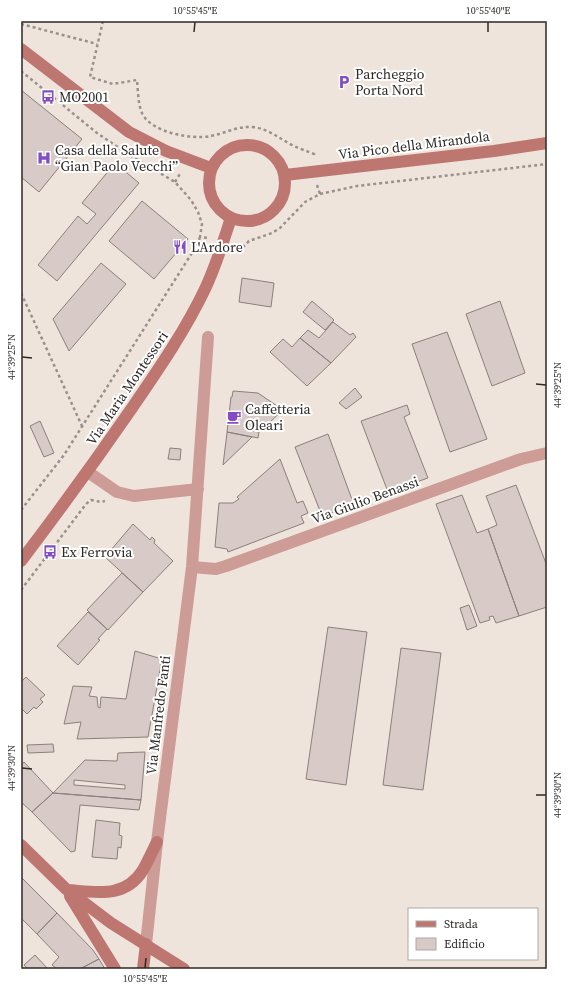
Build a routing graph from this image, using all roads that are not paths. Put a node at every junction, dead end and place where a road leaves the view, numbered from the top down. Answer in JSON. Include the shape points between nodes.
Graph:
{"nodes":[{"id":1,"x":21,"y":49,"type":"edge"},
{"id":2,"x":547,"y":143,"type":"edge"},
{"id":3,"x":211,"y":168,"type":"junction"},
{"id":4,"x":284,"y":175,"type":"junction"},
{"id":5,"x":231,"y":218,"type":"junction"},
{"id":6,"x":208,"y":337,"type":"dead end"},
{"id":7,"x":547,"y":453,"type":"edge"},
{"id":8,"x":88,"y":472,"type":"junction"},
{"id":9,"x":198,"y":489,"type":"junction"},
{"id":10,"x":21,"y":561,"type":"edge"},
{"id":11,"x":192,"y":567,"type":"junction"},
{"id":12,"x":157,"y":842,"type":"junction"},
{"id":13,"x":21,"y":845,"type":"edge"},
{"id":14,"x":66,"y":889,"type":"junction"},
{"id":15,"x":146,"y":944,"type":"junction"},
{"id":16,"x":115,"y":969,"type":"edge"},
{"id":17,"x":143,"y":969,"type":"edge"},
{"id":18,"x":184,"y":969,"type":"edge"}],
"edges":[{"from":1,"to":3,"type":"street","via":[[129,132],[166,151]]},
{"from":2,"to":4,"type":"street","name":"Via Pico della Mirandola"},
{"from":3,"to":4,"type":"street","via":[[225,151],[245,144],[270,153],[281,165]]},
{"from":3,"to":5,"type":"street","via":[[208,177],[211,197],[216,206]]},
{"from":4,"to":5,"type":"street","via":[[283,196],[271,213],[252,221]]},
{"from":5,"to":8,"type":"street","name":"Via Maria Montessori","via":[[216,264],[188,323],[163,364]]},
{"from":6,"to":9,"type":"street","name":"Via Manfredo Fanti"},
{"from":7,"to":11,"type":"street","name":"Via Giulio Benassi","via":[[514,462],[226,566],[216,569]]},
{"from":8,"to":9,"type":"street","via":[[117,492],[134,496]]},
{"from":8,"to":10,"type":"street","name":"Via Maria Montessori"},
{"from":9,"to":11,"type":"street","name":"Via Manfredo Fanti"},
{"from":11,"to":12,"type":"street","name":"Via Manfredo Fanti"},
{"from":12,"to":14,"type":"street","via":[[143,870],[128,886],[105,893]]},
{"from":12,"to":15,"type":"street","name":"Via Manfredo Fanti"},
{"from":13,"to":14,"type":"street"},
{"from":14,"to":15,"type":"street","via":[[111,923]]},
{"from":14,"to":16,"type":"street"},
{"from":15,"to":17,"type":"street"},
{"from":15,"to":18,"type":"street"}]}
